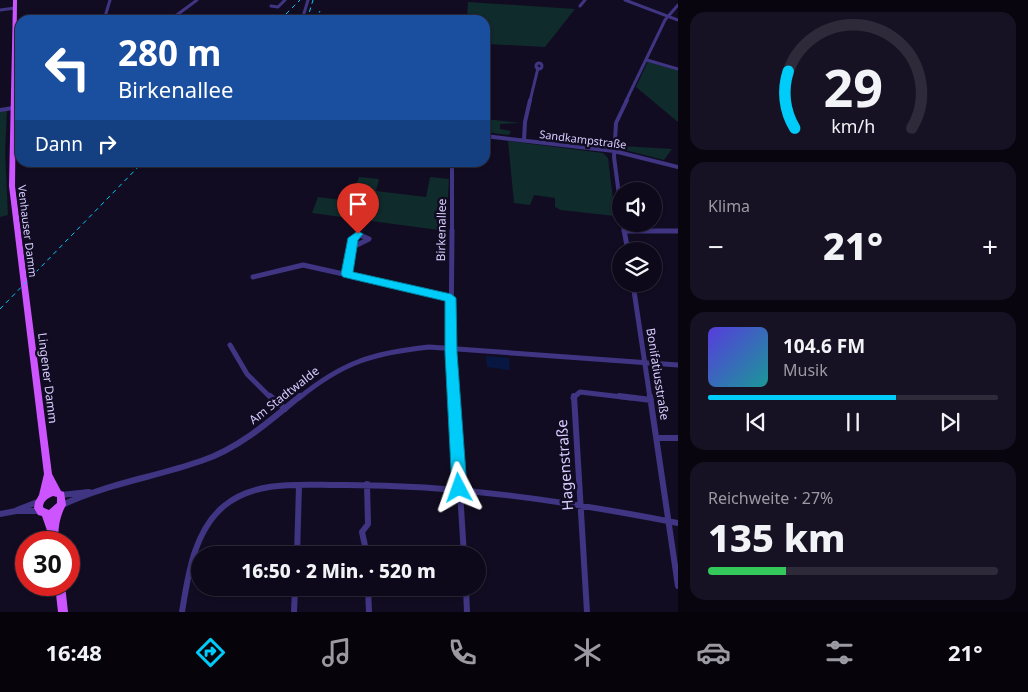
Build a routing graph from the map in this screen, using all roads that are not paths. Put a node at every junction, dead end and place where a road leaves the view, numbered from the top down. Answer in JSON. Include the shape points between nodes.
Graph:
{"nodes":[{"id":1,"x":15,"y":0,"type":"edge"},
{"id":2,"x":110,"y":0,"type":"edge"},
{"id":3,"x":197,"y":0,"type":"edge"},
{"id":4,"x":285,"y":0,"type":"edge"},
{"id":5,"x":308,"y":0,"type":"edge"},
{"id":6,"x":585,"y":0,"type":"edge"},
{"id":7,"x":625,"y":0,"type":"edge"},
{"id":8,"x":678,"y":5,"type":"edge"},
{"id":9,"x":271,"y":6,"type":"dead end"},
{"id":10,"x":580,"y":6,"type":"dead end"},
{"id":11,"x":15,"y":8,"type":"junction"},
{"id":12,"x":0,"y":10,"type":"edge"},
{"id":13,"x":106,"y":15,"type":"edge"},
{"id":14,"x":177,"y":15,"type":"edge"},
{"id":15,"x":304,"y":15,"type":"edge"},
{"id":16,"x":667,"y":16,"type":"junction"},
{"id":17,"x":678,"y":20,"type":"edge"},
{"id":18,"x":647,"y":60,"type":"junction"},
{"id":19,"x":538,"y":68,"type":"dead end"},
{"id":20,"x":678,"y":69,"type":"edge"},
{"id":21,"x":14,"y":107,"type":"junction"},
{"id":22,"x":0,"y":110,"type":"edge"},
{"id":23,"x":15,"y":118,"type":"edge"},
{"id":24,"x":13,"y":122,"type":"junction"},
{"id":25,"x":490,"y":137,"type":"edge"},
{"id":26,"x":524,"y":140,"type":"junction"},
{"id":27,"x":614,"y":151,"type":"junction"},
{"id":28,"x":452,"y":167,"type":"edge"},
{"id":29,"x":678,"y":167,"type":"edge"},
{"id":30,"x":618,"y":182,"type":"edge"},
{"id":31,"x":662,"y":232,"type":"edge"},
{"id":32,"x":678,"y":232,"type":"edge"},
{"id":33,"x":351,"y":248,"type":"dead end"},
{"id":34,"x":347,"y":274,"type":"junction"},
{"id":35,"x":253,"y":277,"type":"dead end"},
{"id":36,"x":25,"y":285,"type":"joint"},
{"id":37,"x":634,"y":292,"type":"edge"},
{"id":38,"x":451,"y":298,"type":"junction"},
{"id":39,"x":230,"y":345,"type":"dead end"},
{"id":40,"x":451,"y":348,"type":"junction"},
{"id":41,"x":645,"y":362,"type":"junction"},
{"id":42,"x":678,"y":365,"type":"edge"},
{"id":43,"x":651,"y":400,"type":"junction"},
{"id":44,"x":285,"y":409,"type":"junction"},
{"id":45,"x":657,"y":438,"type":"junction"},
{"id":46,"x":678,"y":438,"type":"edge"},
{"id":47,"x":48,"y":474,"type":"junction"},
{"id":48,"x":367,"y":484,"type":"junction"},
{"id":49,"x":299,"y":486,"type":"junction"},
{"id":50,"x":459,"y":488,"type":"junction"},
{"id":51,"x":89,"y":492,"type":"junction"},
{"id":52,"x":59,"y":494,"type":"junction"},
{"id":53,"x":580,"y":505,"type":"junction"},
{"id":54,"x":42,"y":506,"type":"junction"},
{"id":55,"x":60,"y":507,"type":"junction"},
{"id":56,"x":0,"y":514,"type":"edge"},
{"id":57,"x":669,"y":521,"type":"junction"},
{"id":58,"x":678,"y":523,"type":"edge"},
{"id":59,"x":51,"y":531,"type":"edge"},
{"id":60,"x":55,"y":531,"type":"edge"},
{"id":61,"x":297,"y":546,"type":"edge"},
{"id":62,"x":366,"y":546,"type":"edge"},
{"id":63,"x":464,"y":546,"type":"edge"},
{"id":64,"x":678,"y":586,"type":"edge"},
{"id":65,"x":61,"y":596,"type":"edge"},
{"id":66,"x":295,"y":596,"type":"edge"},
{"id":67,"x":368,"y":596,"type":"edge"},
{"id":68,"x":467,"y":596,"type":"edge"},
{"id":69,"x":63,"y":612,"type":"edge"},
{"id":70,"x":182,"y":612,"type":"edge"},
{"id":71,"x":294,"y":612,"type":"edge"},
{"id":72,"x":369,"y":612,"type":"edge"},
{"id":73,"x":468,"y":612,"type":"edge"},
{"id":74,"x":587,"y":612,"type":"edge"}],
"edges":[{"from":1,"to":11,"type":"main road","name":"Venhauser Damm"},
{"from":2,"to":13,"type":"street"},
{"from":3,"to":14,"type":"street"},
{"from":4,"to":9,"type":"street","via":[[278,7]]},
{"from":5,"to":15,"type":"street"},
{"from":6,"to":10,"type":"street"},
{"from":7,"to":16,"type":"street"},
{"from":8,"to":16,"type":"street"},
{"from":11,"to":12,"type":"street"},
{"from":11,"to":21,"type":"main road","name":"Venhauser Damm"},
{"from":16,"to":17,"type":"street"},
{"from":16,"to":18,"type":"street"},
{"from":18,"to":20,"type":"street"},
{"from":18,"to":27,"type":"street","via":[[618,116]]},
{"from":19,"to":26,"type":"street"},
{"from":21,"to":22,"type":"street"},
{"from":21,"to":24,"type":"main road","name":"Venhauser Damm"},
{"from":23,"to":24,"type":"main road"},
{"from":24,"to":36,"type":"main road","name":"Venhauser Damm","via":[[12,186]]},
{"from":25,"to":26,"type":"street","name":"Sandkampstraße"},
{"from":26,"to":27,"type":"street","name":"Sandkampstraße"},
{"from":27,"to":29,"type":"street","name":"Sandkampstraße"},
{"from":27,"to":30,"type":"street"},
{"from":28,"to":38,"type":"street","name":"Birkenallee"},
{"from":31,"to":32,"type":"street"},
{"from":33,"to":34,"type":"street"},
{"from":34,"to":35,"type":"street","via":[[303,265]]},
{"from":34,"to":38,"type":"street"},
{"from":36,"to":47,"type":"main road","name":"Lingener Damm"},
{"from":37,"to":41,"type":"street","name":"Bonifatiusstraße"},
{"from":38,"to":40,"type":"street","name":"Birkenallee"},
{"from":39,"to":44,"type":"street","via":[[253,383]]},
{"from":40,"to":41,"type":"street","name":"Am Stadtwalde"},
{"from":40,"to":44,"type":"street","name":"Am Stadtwalde","via":[[403,349],[355,362],[318,382]]},
{"from":40,"to":50,"type":"street","name":"Birkenallee"},
{"from":41,"to":42,"type":"street","name":"Am Stadtwalde"},
{"from":41,"to":43,"type":"street","name":"Bonifatiusstraße"},
{"from":43,"to":45,"type":"street","name":"Bonifatiusstraße"},
{"from":43,"to":53,"type":"street","name":"Hagenstraße","via":[[575,394],[572,399]]},
{"from":44,"to":51,"type":"street","name":"Am Stadtwalde","via":[[242,442],[202,461]]},
{"from":45,"to":46,"type":"street"},
{"from":45,"to":57,"type":"street","name":"Bonifatiusstraße"},
{"from":47,"to":52,"type":"main road","name":"Lingener Damm"},
{"from":47,"to":54,"type":"main road","name":"Lingener Damm"},
{"from":48,"to":49,"type":"street"},
{"from":48,"to":50,"type":"street"},
{"from":48,"to":62,"type":"street","via":[[368,524],[362,532]]},
{"from":49,"to":61,"type":"street"},
{"from":49,"to":70,"type":"street","via":[[268,487],[238,496],[211,519],[196,544]]},
{"from":50,"to":53,"type":"street"},
{"from":50,"to":63,"type":"street","name":"Birkenallee"},
{"from":51,"to":52,"type":"street","name":"Am Stadtwalde"},
{"from":51,"to":55,"type":"street","name":"Am Stadtwalde"},
{"from":52,"to":54,"type":"main road"},
{"from":52,"to":55,"type":"main road","name":"Lingener Damm"},
{"from":53,"to":57,"type":"street"},
{"from":53,"to":74,"type":"street","name":"Hagenstraße"},
{"from":54,"to":55,"type":"main road"},
{"from":54,"to":56,"type":"street"},
{"from":54,"to":59,"type":"main road"},
{"from":55,"to":60,"type":"main road"},
{"from":57,"to":58,"type":"street"},
{"from":57,"to":64,"type":"street","name":"Bonifatiusstraße"},
{"from":65,"to":69,"type":"main road"},
{"from":66,"to":71,"type":"street"},
{"from":67,"to":72,"type":"street"},
{"from":68,"to":73,"type":"street"}]}
